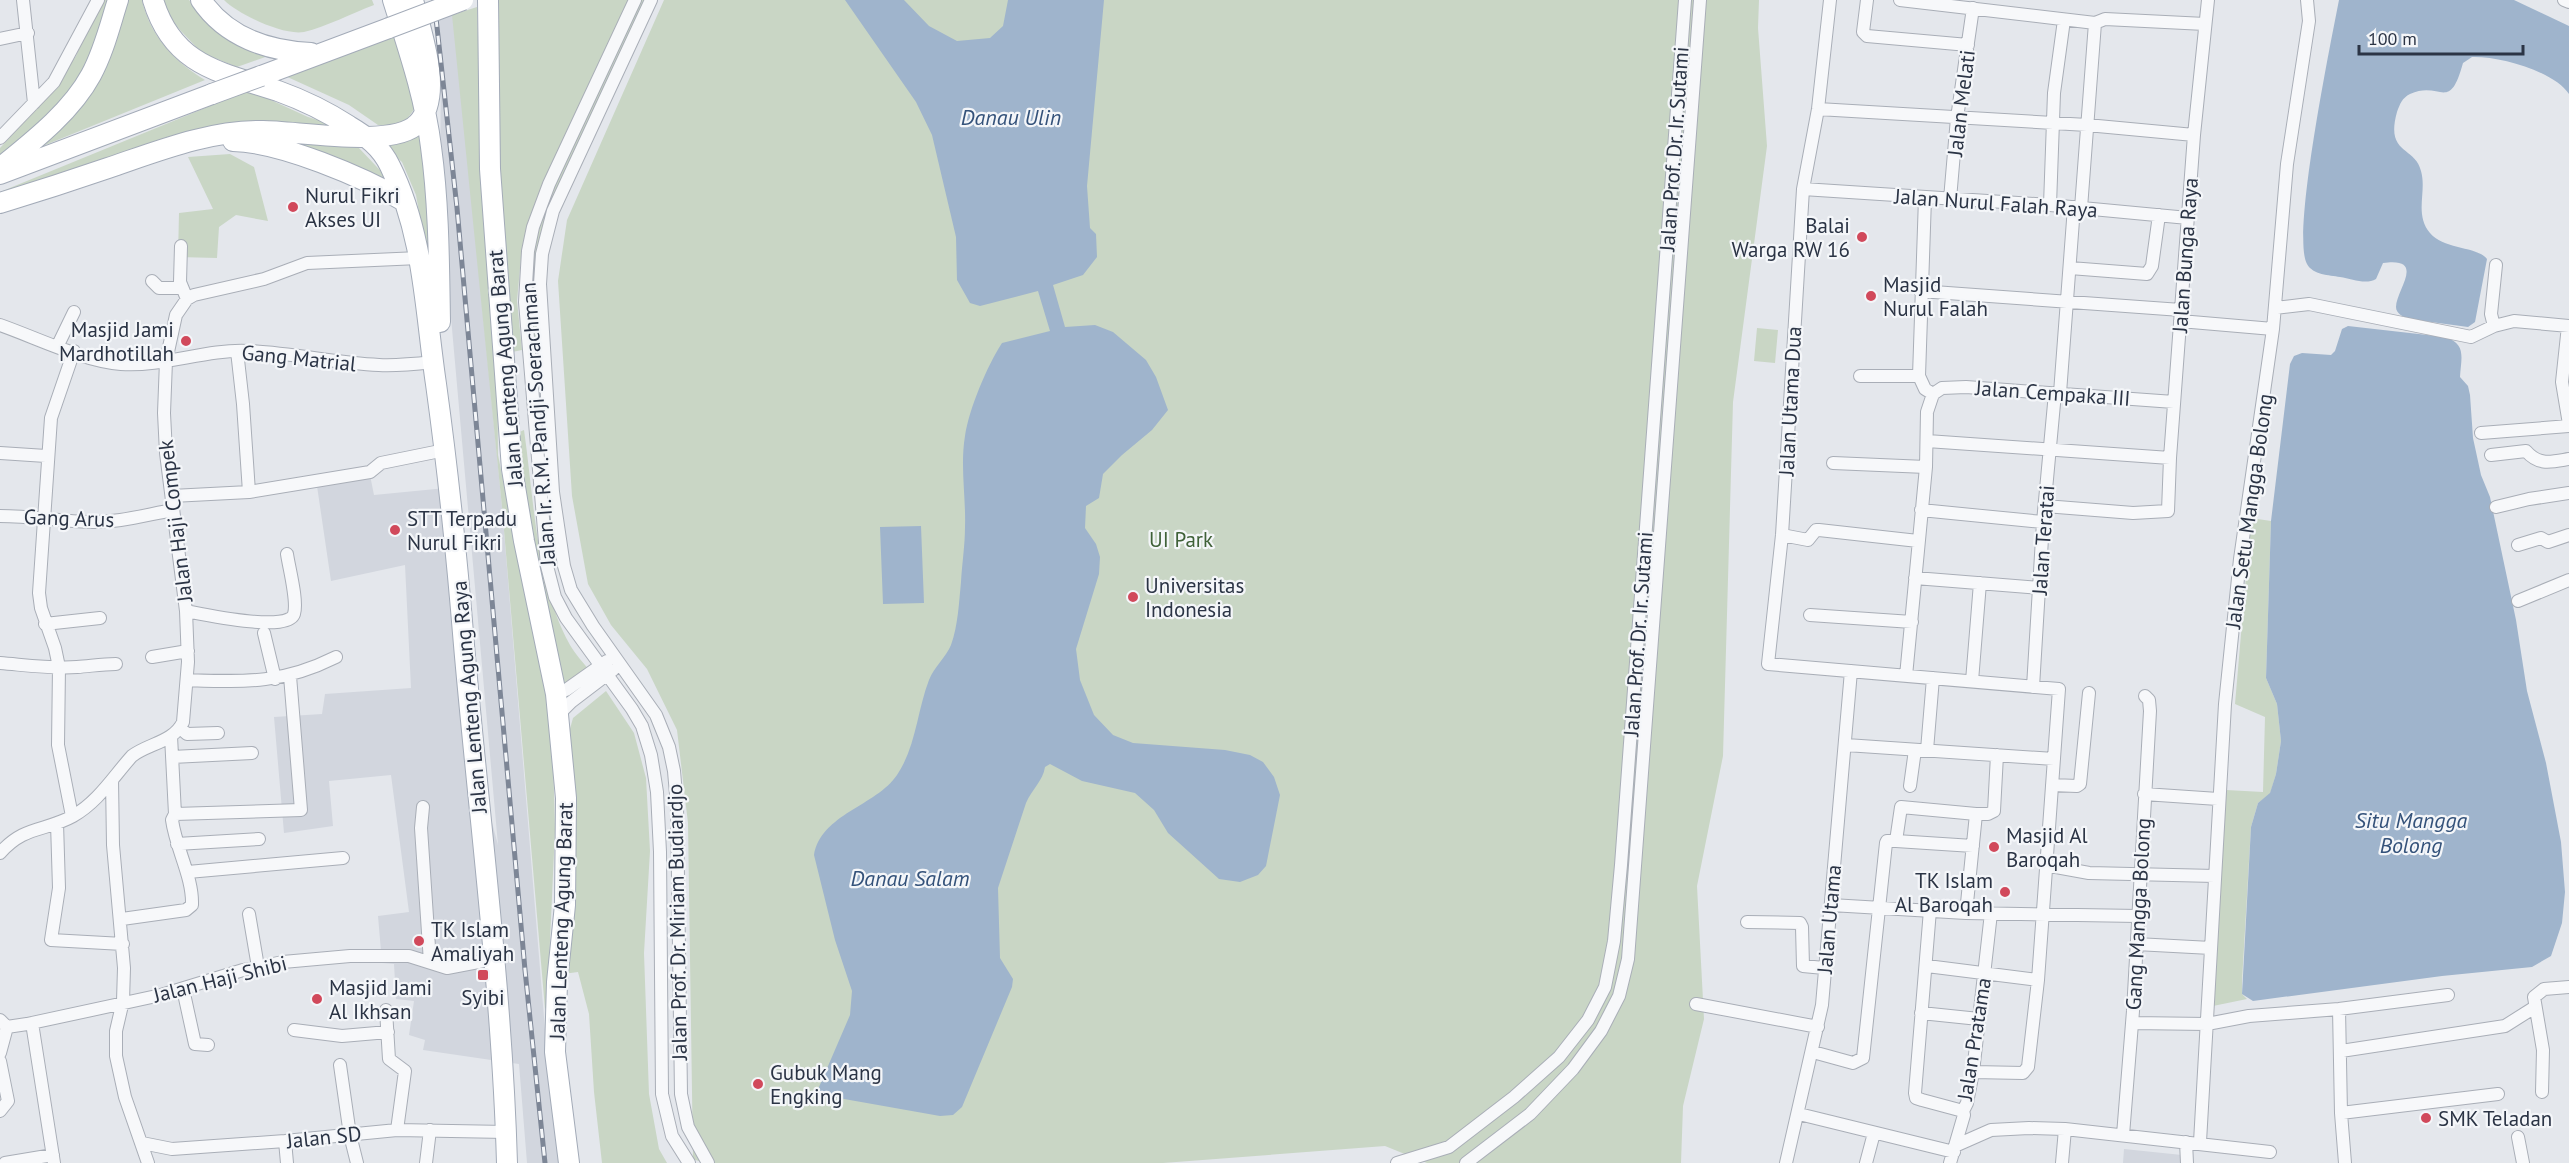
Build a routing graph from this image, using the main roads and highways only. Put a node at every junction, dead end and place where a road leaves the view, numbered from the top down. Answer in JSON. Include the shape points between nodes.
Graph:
{"nodes":[{"id":1,"x":118,"y":0,"type":"edge"},
{"id":2,"x":153,"y":0,"type":"edge"},
{"id":3,"x":201,"y":0,"type":"edge"},
{"id":4,"x":393,"y":0,"type":"edge"},
{"id":5,"x":413,"y":0,"type":"edge"},
{"id":6,"x":463,"y":0,"type":"edge"},
{"id":7,"x":488,"y":0,"type":"edge"},
{"id":8,"x":316,"y":54,"type":"junction"},
{"id":9,"x":425,"y":112,"type":"junction"},
{"id":10,"x":368,"y":138,"type":"junction"},
{"id":11,"x":147,"y":154,"type":"junction"},
{"id":12,"x":0,"y":168,"type":"edge"},
{"id":13,"x":0,"y":174,"type":"edge"},
{"id":14,"x":404,"y":201,"type":"junction"},
{"id":15,"x":0,"y":203,"type":"edge"},
{"id":16,"x":442,"y":420,"type":"junction"},
{"id":17,"x":507,"y":1163,"type":"edge"},
{"id":18,"x":569,"y":1163,"type":"edge"}],
"edges":[{"from":1,"to":12,"type":"main road","via":[[103,48],[83,89]]},
{"from":2,"to":10,"type":"main road","name":"Jalan Lenteng Agung Raya","via":[[167,32],[199,64],[303,100]]},
{"from":3,"to":8,"type":"main road","via":[[221,22],[246,39],[275,49]]},
{"from":4,"to":9,"type":"main road"},
{"from":5,"to":9,"type":"main road","via":[[430,77]]},
{"from":6,"to":8,"type":"main road","bridge":true},
{"from":7,"to":18,"type":"main road","name":"Jalan Lenteng Agung Barat","via":[[490,169],[512,469],[558,704],[567,842],[555,1052]]},
{"from":8,"to":13,"type":"main road","bridge":true},
{"from":9,"to":10,"type":"main road","via":[[417,125],[405,132]]},
{"from":9,"to":16,"type":"main road","via":[[438,226]]},
{"from":10,"to":11,"type":"main road","via":[[250,131]]},
{"from":10,"to":14,"type":"main road","name":"Jalan Lenteng Agung Raya","via":[[388,162]]},
{"from":11,"to":14,"type":"main road","via":[[225,141],[256,143],[351,174]]},
{"from":11,"to":15,"type":"main road"},
{"from":14,"to":16,"type":"main road","name":"Jalan Lenteng Agung Raya","via":[[429,314]]},
{"from":16,"to":17,"type":"main road","name":"Jalan Lenteng Agung Raya","via":[[504,1071]]}]}
